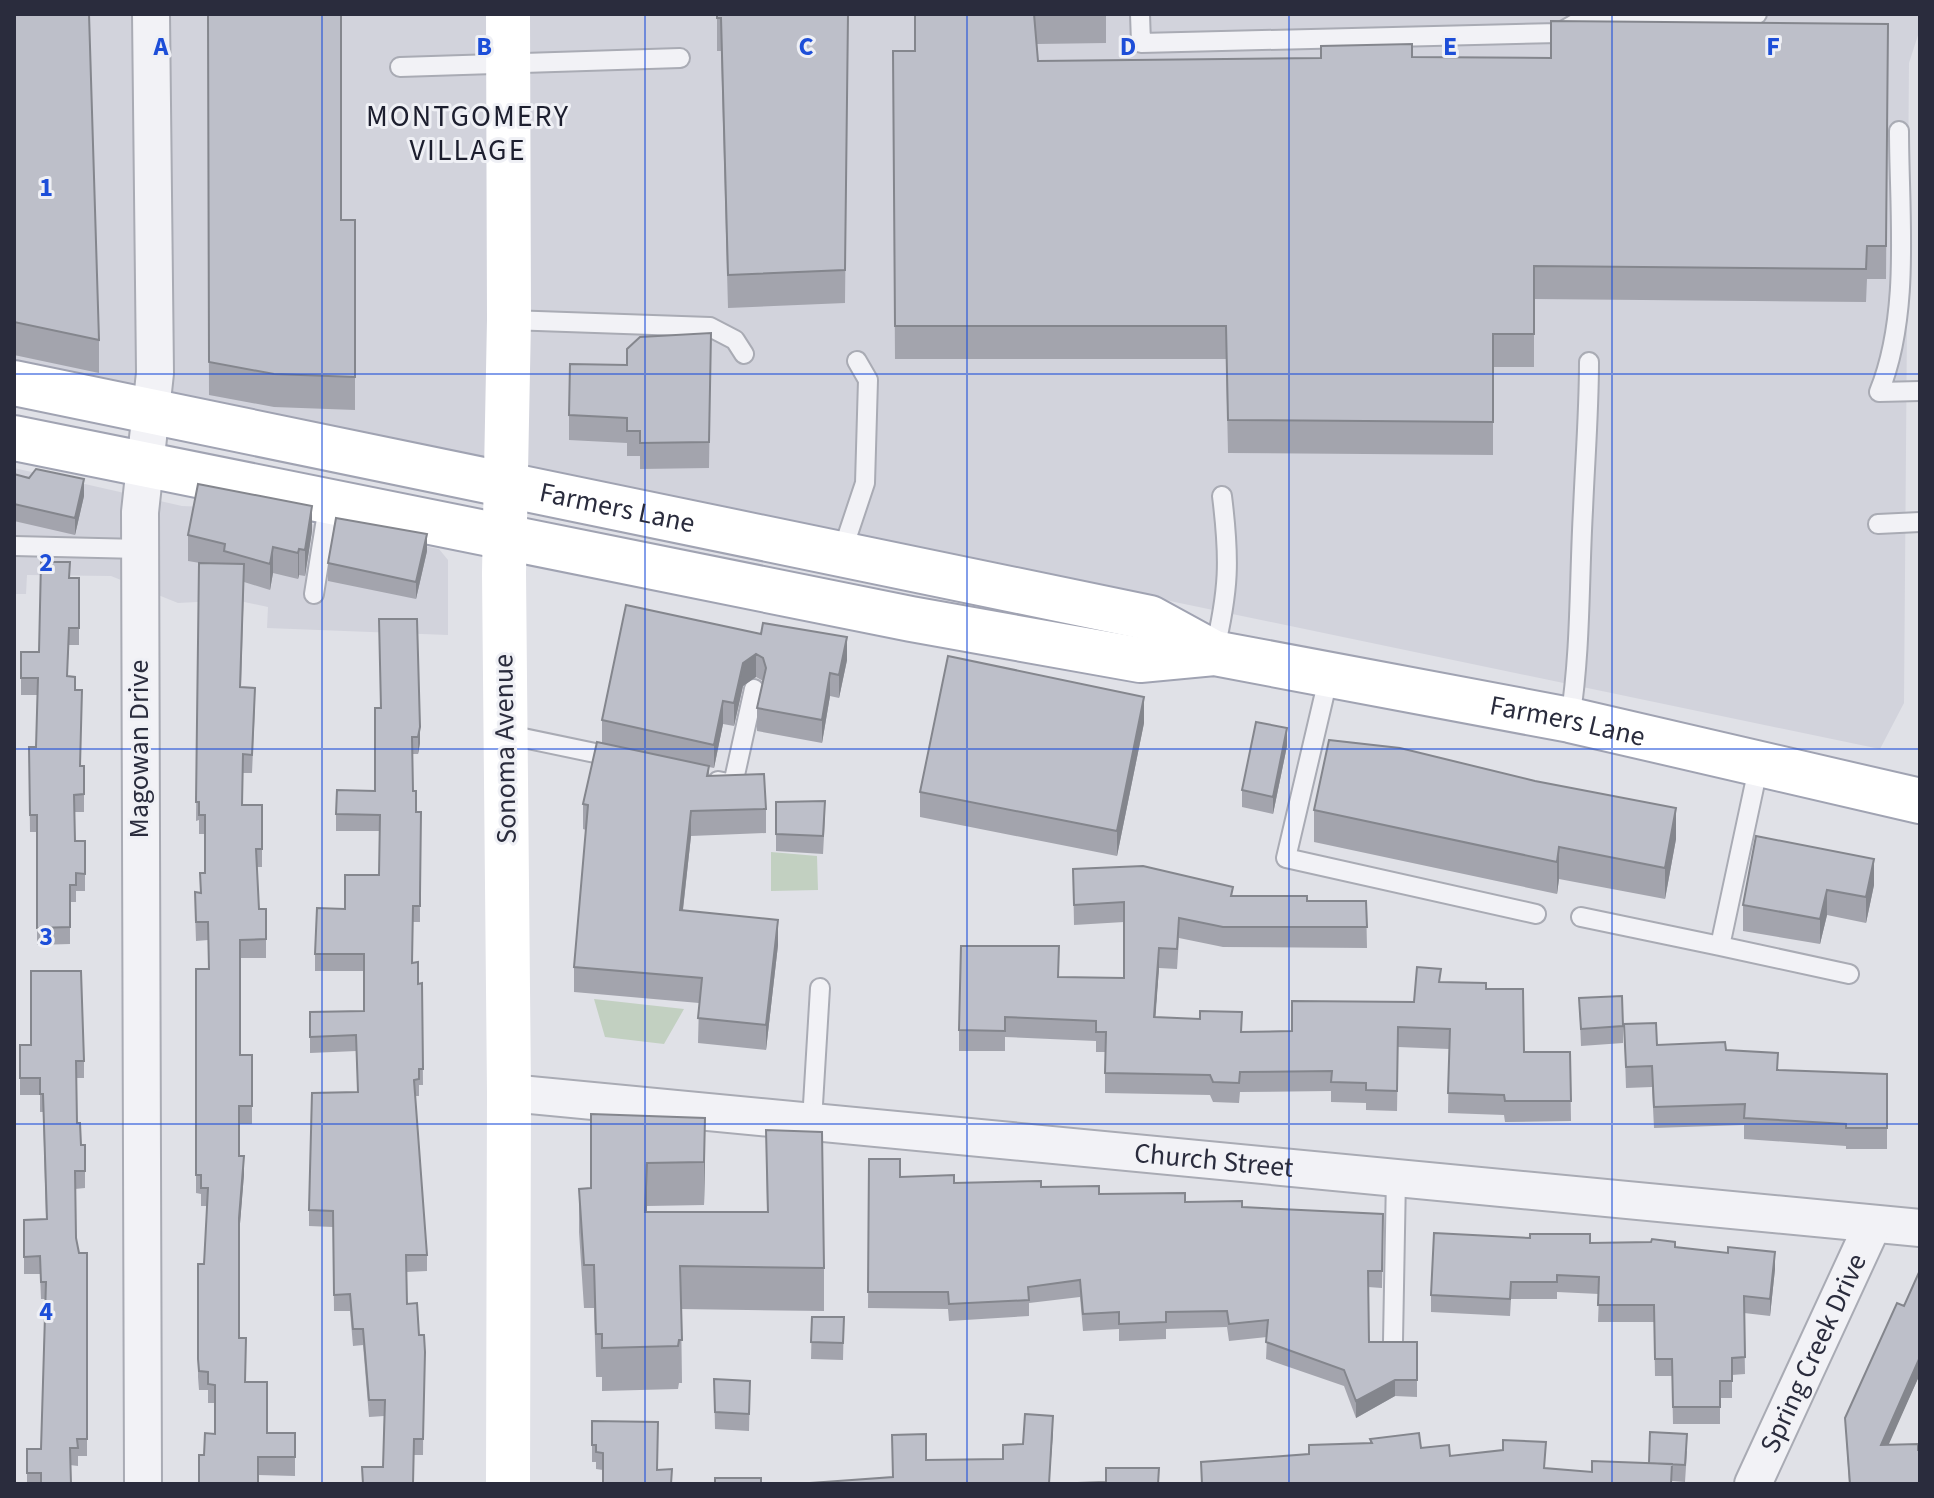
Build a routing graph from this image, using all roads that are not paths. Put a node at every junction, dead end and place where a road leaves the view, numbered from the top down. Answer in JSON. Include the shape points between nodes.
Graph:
{"nodes":[{"id":1,"x":151,"y":14,"type":"edge"},
{"id":2,"x":508,"y":14,"type":"edge"},
{"id":3,"x":1140,"y":14,"type":"edge"},
{"id":4,"x":1757,"y":14,"type":"edge"},
{"id":5,"x":680,"y":58,"type":"dead end"},
{"id":6,"x":508,"y":63,"type":"junction"},
{"id":7,"x":400,"y":67,"type":"dead end"},
{"id":8,"x":1899,"y":131,"type":"dead end"},
{"id":9,"x":509,"y":320,"type":"junction"},
{"id":10,"x":744,"y":354,"type":"dead end"},
{"id":11,"x":857,"y":361,"type":"dead end"},
{"id":12,"x":1589,"y":362,"type":"dead end"},
{"id":13,"x":14,"y":383,"type":"edge"},
{"id":14,"x":1920,"y":391,"type":"edge"},
{"id":15,"x":151,"y":412,"type":"junction"},
{"id":16,"x":14,"y":438,"type":"edge"},
{"id":17,"x":145,"y":463,"type":"junction"},
{"id":18,"x":506,"y":486,"type":"junction"},
{"id":19,"x":1222,"y":496,"type":"dead end"},
{"id":20,"x":329,"y":500,"type":"junction"},
{"id":21,"x":1920,"y":522,"type":"edge"},
{"id":22,"x":1878,"y":524,"type":"dead end"},
{"id":23,"x":505,"y":535,"type":"junction"},
{"id":24,"x":14,"y":546,"type":"edge"},
{"id":25,"x":140,"y":549,"type":"junction"},
{"id":26,"x":842,"y":552,"type":"junction"},
{"id":27,"x":314,"y":594,"type":"dead end"},
{"id":28,"x":1214,"y":653,"type":"junction"},
{"id":29,"x":1329,"y":675,"type":"junction"},
{"id":30,"x":754,"y":689,"type":"dead end"},
{"id":31,"x":1570,"y":720,"type":"junction"},
{"id":32,"x":504,"y":734,"type":"junction"},
{"id":33,"x":643,"y":764,"type":"edge"},
{"id":34,"x":1759,"y":764,"type":"junction"},
{"id":35,"x":703,"y":777,"type":"edge"},
{"id":36,"x":1920,"y":801,"type":"edge"},
{"id":37,"x":1536,"y":914,"type":"dead end"},
{"id":38,"x":1581,"y":917,"type":"dead end"},
{"id":39,"x":1720,"y":946,"type":"junction"},
{"id":40,"x":1849,"y":974,"type":"dead end"},
{"id":41,"x":820,"y":988,"type":"dead end"},
{"id":42,"x":509,"y":1093,"type":"junction"},
{"id":43,"x":812,"y":1121,"type":"junction"},
{"id":44,"x":1396,"y":1177,"type":"junction"},
{"id":45,"x":1873,"y":1224,"type":"junction"},
{"id":46,"x":1920,"y":1228,"type":"edge"},
{"id":47,"x":1393,"y":1341,"type":"edge"},
{"id":48,"x":143,"y":1484,"type":"edge"},
{"id":49,"x":508,"y":1484,"type":"edge"},
{"id":50,"x":1753,"y":1484,"type":"edge"}],
"edges":[{"from":1,"to":15,"type":"street","name":"Magowan Drive"},
{"from":2,"to":6,"type":"main road","name":"Sonoma Avenue"},
{"from":3,"to":4,"type":"lane","via":[[1141,43],[1559,33],[1585,18]]},
{"from":5,"to":6,"type":"lane"},
{"from":6,"to":7,"type":"lane"},
{"from":6,"to":9,"type":"main road","name":"Sonoma Avenue"},
{"from":8,"to":14,"type":"lane","via":[[1898,288],[1889,367],[1879,392]]},
{"from":9,"to":10,"type":"lane","via":[[710,327],[735,340]]},
{"from":9,"to":18,"type":"main road","name":"Sonoma Avenue"},
{"from":11,"to":26,"type":"lane","via":[[868,380],[865,483]]},
{"from":12,"to":31,"type":"lane","via":[[1577,676]]},
{"from":13,"to":15,"type":"main road","name":"Farmers Lane"},
{"from":15,"to":17,"type":"street","name":"Magowan Drive"},
{"from":15,"to":18,"type":"main road","name":"Farmers Lane"},
{"from":16,"to":17,"type":"main road","name":"Farmers Lane"},
{"from":17,"to":20,"type":"main road","name":"Farmers Lane"},
{"from":17,"to":25,"type":"street","name":"Magowan Drive"},
{"from":18,"to":23,"type":"main road","name":"Sonoma Avenue"},
{"from":18,"to":26,"type":"main road","name":"Farmers Lane"},
{"from":19,"to":28,"type":"lane","via":[[1230,557]]},
{"from":20,"to":23,"type":"main road","name":"Farmers Lane"},
{"from":20,"to":27,"type":"lane"},
{"from":21,"to":22,"type":"lane"},
{"from":23,"to":28,"type":"main road","name":"Farmers Lane","via":[[752,589],[1140,660]]},
{"from":23,"to":32,"type":"main road","name":"Sonoma Avenue"},
{"from":24,"to":25,"type":"lane"},
{"from":25,"to":48,"type":"street","name":"Magowan Drive"},
{"from":26,"to":28,"type":"main road","name":"Farmers Lane","via":[[1150,618]]},
{"from":28,"to":29,"type":"main road","name":"Farmers Lane"},
{"from":29,"to":31,"type":"main road","name":"Farmers Lane"},
{"from":29,"to":37,"type":"lane","via":[[1286,858]]},
{"from":30,"to":35,"type":"lane","via":[[733,784]]},
{"from":31,"to":34,"type":"main road","name":"Farmers Lane"},
{"from":32,"to":33,"type":"lane"},
{"from":32,"to":42,"type":"main road","name":"Sonoma Avenue"},
{"from":34,"to":36,"type":"main road","name":"Farmers Lane"},
{"from":34,"to":39,"type":"lane"},
{"from":38,"to":39,"type":"lane"},
{"from":39,"to":40,"type":"lane"},
{"from":41,"to":43,"type":"lane"},
{"from":42,"to":43,"type":"street","name":"Church Street"},
{"from":42,"to":49,"type":"main road","name":"Sonoma Avenue"},
{"from":43,"to":44,"type":"street","name":"Church Street"},
{"from":44,"to":45,"type":"street","name":"Church Street"},
{"from":44,"to":47,"type":"lane"},
{"from":45,"to":46,"type":"street","name":"Church Street"},
{"from":45,"to":50,"type":"street","name":"Spring Creek Drive"}]}
